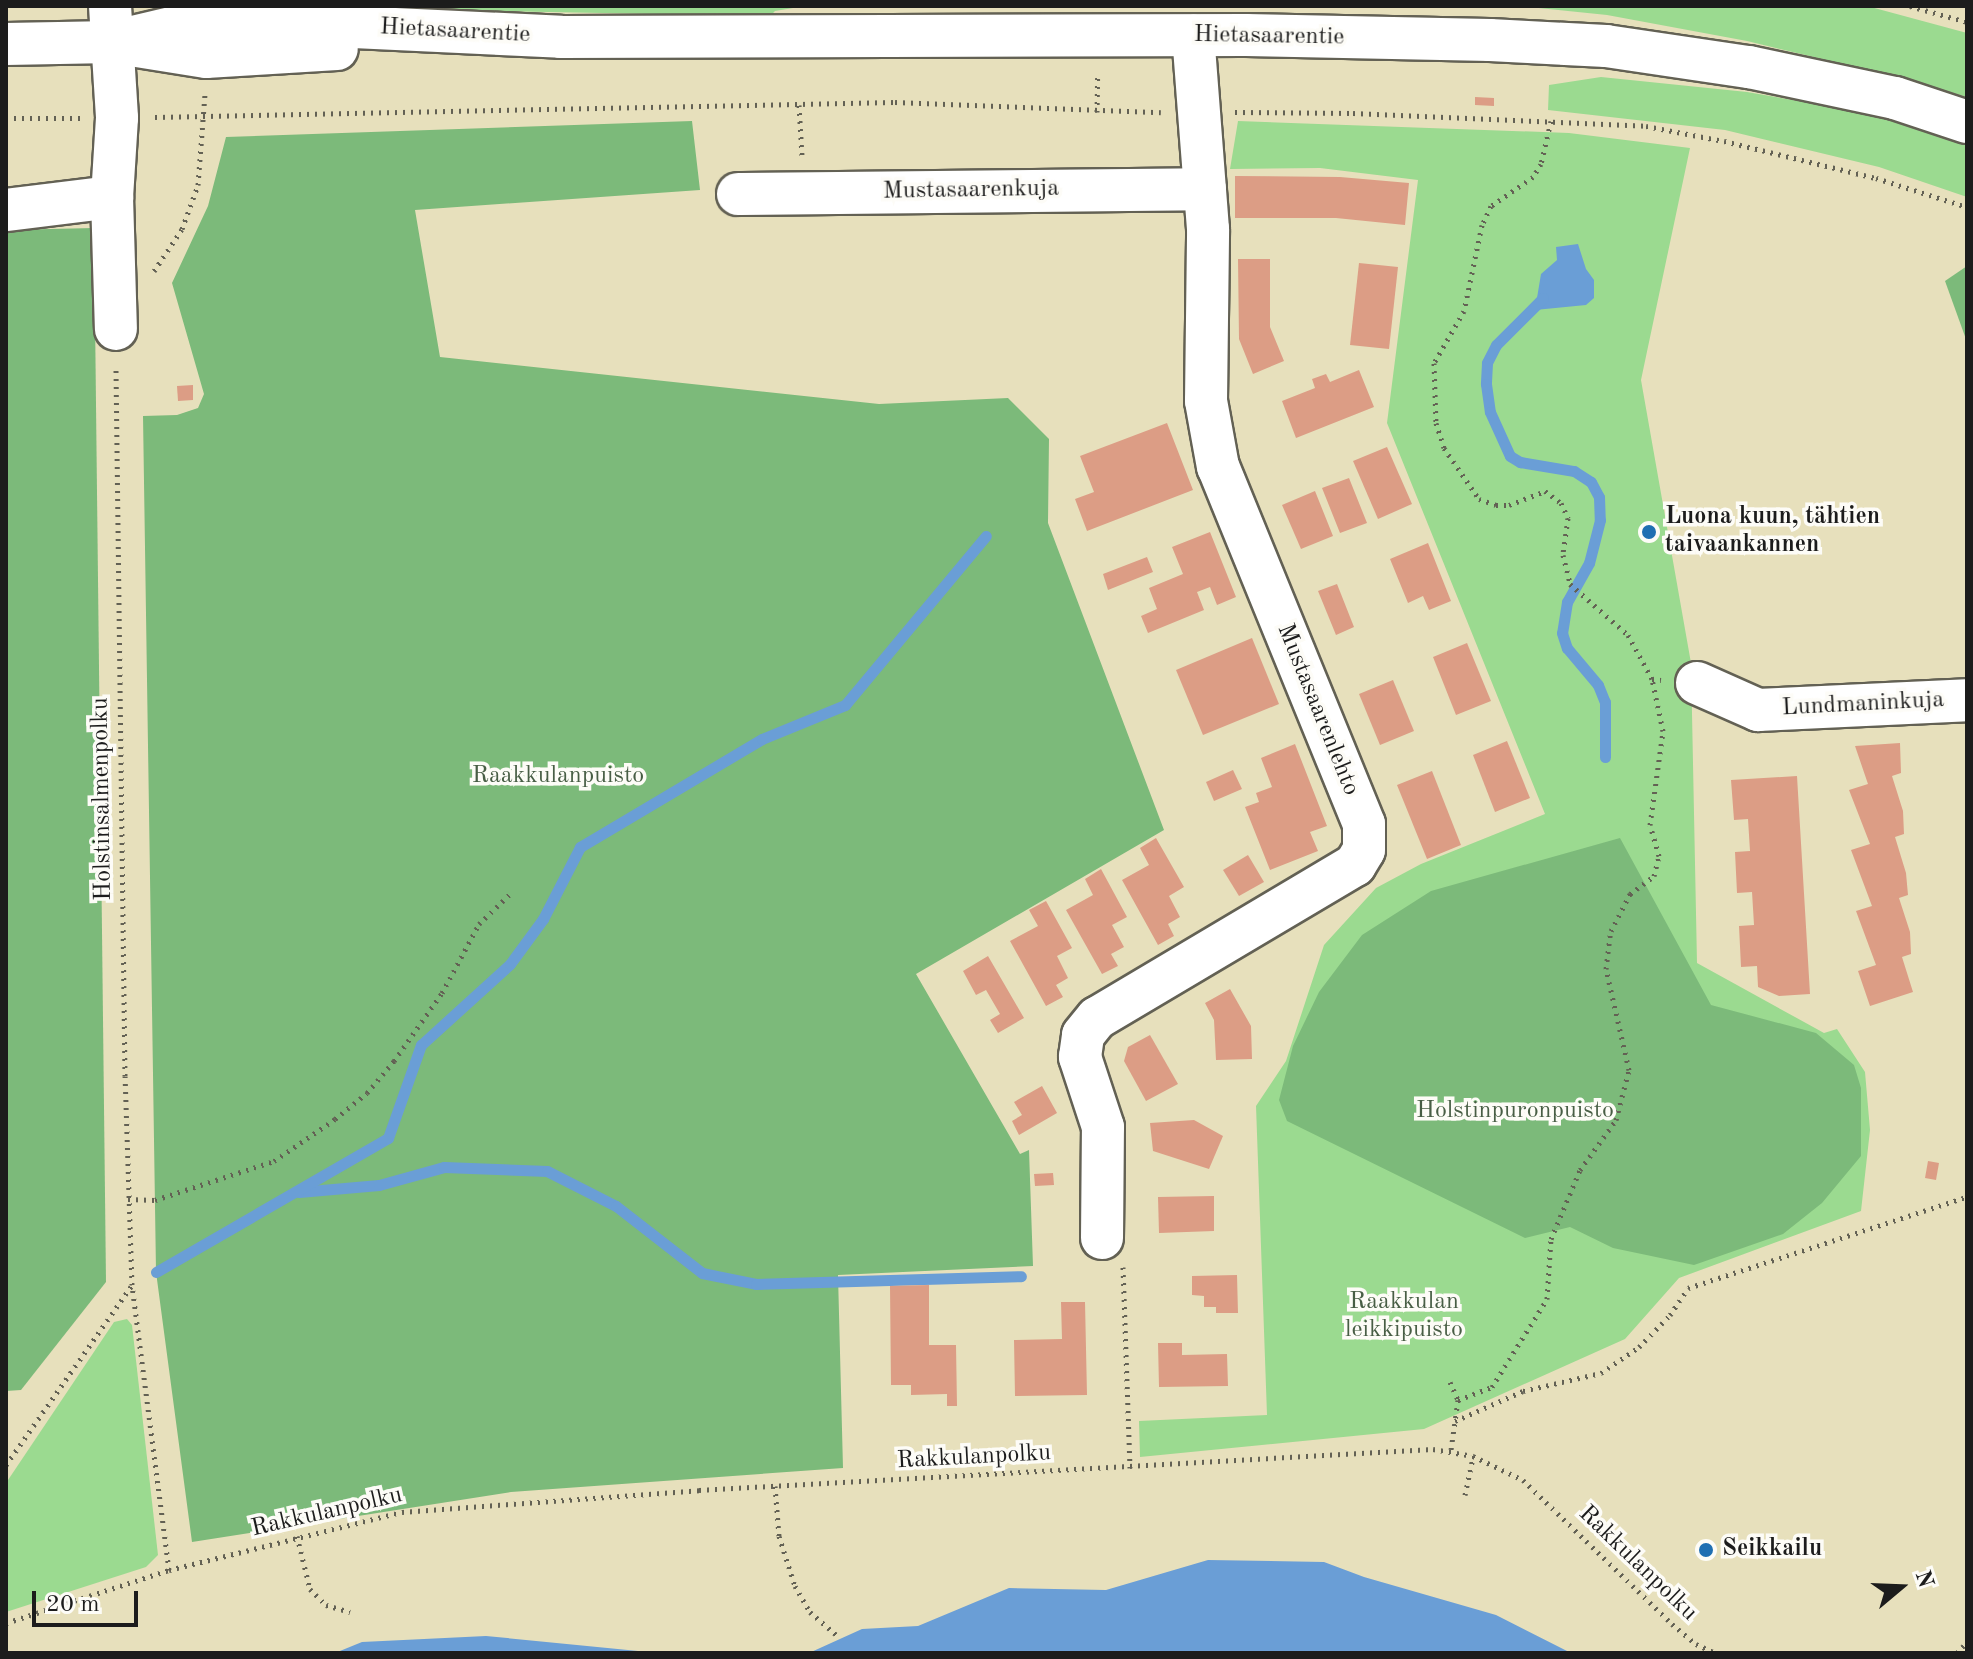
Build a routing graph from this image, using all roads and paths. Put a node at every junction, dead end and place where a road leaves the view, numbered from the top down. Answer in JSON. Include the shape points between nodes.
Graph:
{"nodes":[{"id":1,"x":1910,"y":6,"type":"edge"},
{"id":2,"x":1264,"y":21,"type":"edge"},
{"id":3,"x":1967,"y":22,"type":"edge"},
{"id":4,"x":111,"y":24,"type":"edge"},
{"id":5,"x":1193,"y":36,"type":"junction"},
{"id":6,"x":6,"y":44,"type":"edge"},
{"id":7,"x":799,"y":105,"type":"junction"},
{"id":8,"x":1198,"y":112,"type":"junction"},
{"id":9,"x":252,"y":114,"type":"dead end"},
{"id":10,"x":204,"y":115,"type":"dead end"},
{"id":11,"x":1551,"y":121,"type":"junction"},
{"id":12,"x":1967,"y":122,"type":"edge"},
{"id":13,"x":1205,"y":189,"type":"junction"},
{"id":14,"x":804,"y":193,"type":"junction"},
{"id":15,"x":738,"y":194,"type":"dead end"},
{"id":16,"x":112,"y":197,"type":"junction"},
{"id":17,"x":1967,"y":207,"type":"edge"},
{"id":18,"x":6,"y":210,"type":"edge"},
{"id":19,"x":149,"y":279,"type":"dead end"},
{"id":20,"x":116,"y":329,"type":"joint"},
{"id":21,"x":1652,"y":679,"type":"junction"},
{"id":22,"x":1697,"y":683,"type":"joint"},
{"id":23,"x":1967,"y":700,"type":"edge"},
{"id":24,"x":513,"y":891,"type":"dead end"},
{"id":25,"x":1967,"y":1197,"type":"edge"},
{"id":26,"x":128,"y":1199,"type":"junction"},
{"id":27,"x":1102,"y":1238,"type":"joint"},
{"id":28,"x":132,"y":1285,"type":"junction"},
{"id":29,"x":1450,"y":1382,"type":"dead end"},
{"id":30,"x":1458,"y":1400,"type":"junction"},
{"id":31,"x":1455,"y":1421,"type":"junction"},
{"id":32,"x":1451,"y":1450,"type":"junction"},
{"id":33,"x":1473,"y":1456,"type":"junction"},
{"id":34,"x":6,"y":1465,"type":"edge"},
{"id":35,"x":1130,"y":1468,"type":"junction"},
{"id":36,"x":775,"y":1486,"type":"junction"},
{"id":37,"x":1465,"y":1495,"type":"dead end"},
{"id":38,"x":297,"y":1536,"type":"junction"},
{"id":39,"x":169,"y":1570,"type":"junction"},
{"id":40,"x":350,"y":1612,"type":"dead end"},
{"id":41,"x":6,"y":1623,"type":"edge"},
{"id":42,"x":836,"y":1635,"type":"dead end"},
{"id":43,"x":1967,"y":1642,"type":"edge"},
{"id":44,"x":1715,"y":1653,"type":"edge"},
{"id":45,"x":1957,"y":1653,"type":"edge"}],
"edges":[{"from":1,"to":3,"type":"path"},
{"from":2,"to":5,"type":"street","name":"Hietasaarentie"},
{"from":2,"to":12,"type":"street","name":"Hietasaarentie","via":[[1606,46],[1749,67],[1895,98]]},
{"from":4,"to":5,"type":"street","name":"Hietasaarentie","via":[[206,57],[561,37]]},
{"from":4,"to":6,"type":"street","name":"Hietasaarentie"},
{"from":4,"to":16,"type":"street","via":[[117,118]]},
{"from":5,"to":8,"type":"street","name":"Mustasaarenlehto"},
{"from":7,"to":8,"type":"path","via":[[895,102]]},
{"from":7,"to":9,"type":"path"},
{"from":7,"to":14,"type":"path"},
{"from":8,"to":11,"type":"path"},
{"from":8,"to":13,"type":"street","name":"Mustasaarenlehto"},
{"from":10,"to":19,"type":"path","via":[[198,185],[182,229]]},
{"from":11,"to":17,"type":"path","via":[[1646,126],[1724,141],[1876,178]]},
{"from":11,"to":21,"type":"path","via":[[1533,177],[1491,206],[1482,225],[1464,311],[1434,363],[1432,401],[1444,448],[1479,499],[1509,505],[1545,491],[1561,503],[1568,518],[1563,555],[1570,584],[1628,635]]},
{"from":13,"to":14,"type":"street","name":"Mustasaarenkuja"},
{"from":13,"to":27,"type":"street","name":"Mustasaarenlehto","via":[[1206,401],[1218,467],[1364,824],[1364,850],[1355,865],[1097,1018],[1083,1035],[1080,1057],[1103,1127]]},
{"from":14,"to":15,"type":"street","name":"Mustasaarenkuja"},
{"from":16,"to":18,"type":"street"},
{"from":16,"to":20,"type":"street"},
{"from":20,"to":26,"type":"path","name":"Holstinsalmenpolku"},
{"from":21,"to":22,"type":"path"},
{"from":21,"to":30,"type":"path","via":[[1663,731],[1650,825],[1659,856],[1654,876],[1630,894],[1611,931],[1606,969],[1629,1070],[1616,1120],[1580,1170],[1551,1239],[1547,1299],[1492,1387]]},
{"from":22,"to":23,"type":"street","name":"Lundmaninkuja","via":[[1758,710]]},
{"from":24,"to":26,"type":"path","via":[[479,924],[442,993],[394,1061],[346,1110],[274,1161],[155,1200]]},
{"from":25,"to":31,"type":"path","via":[[1688,1288],[1639,1347],[1601,1373],[1523,1391]]},
{"from":26,"to":28,"type":"path","name":"Holstinsalmenpolku"},
{"from":27,"to":35,"type":"path","via":[[1122,1258]]},
{"from":28,"to":34,"type":"path"},
{"from":28,"to":39,"type":"path"},
{"from":29,"to":30,"type":"path"},
{"from":30,"to":31,"type":"path"},
{"from":31,"to":32,"type":"path"},
{"from":32,"to":33,"type":"path","name":"Rakkulanpolku"},
{"from":32,"to":35,"type":"path","name":"Rakkulanpolku"},
{"from":33,"to":37,"type":"path"},
{"from":33,"to":44,"type":"path","name":"Rakkulanpolku","via":[[1523,1480],[1672,1624]]},
{"from":35,"to":36,"type":"path","name":"Rakkulanpolku"},
{"from":36,"to":38,"type":"path","name":"Rakkulanpolku","via":[[402,1512]]},
{"from":36,"to":42,"type":"path","via":[[779,1536],[795,1586],[810,1612]]},
{"from":38,"to":39,"type":"path","name":"Rakkulanpolku"},
{"from":38,"to":40,"type":"path","via":[[310,1589],[326,1605]]},
{"from":39,"to":41,"type":"path","name":"Rakkulanpolku"},
{"from":43,"to":45,"type":"path"}]}
